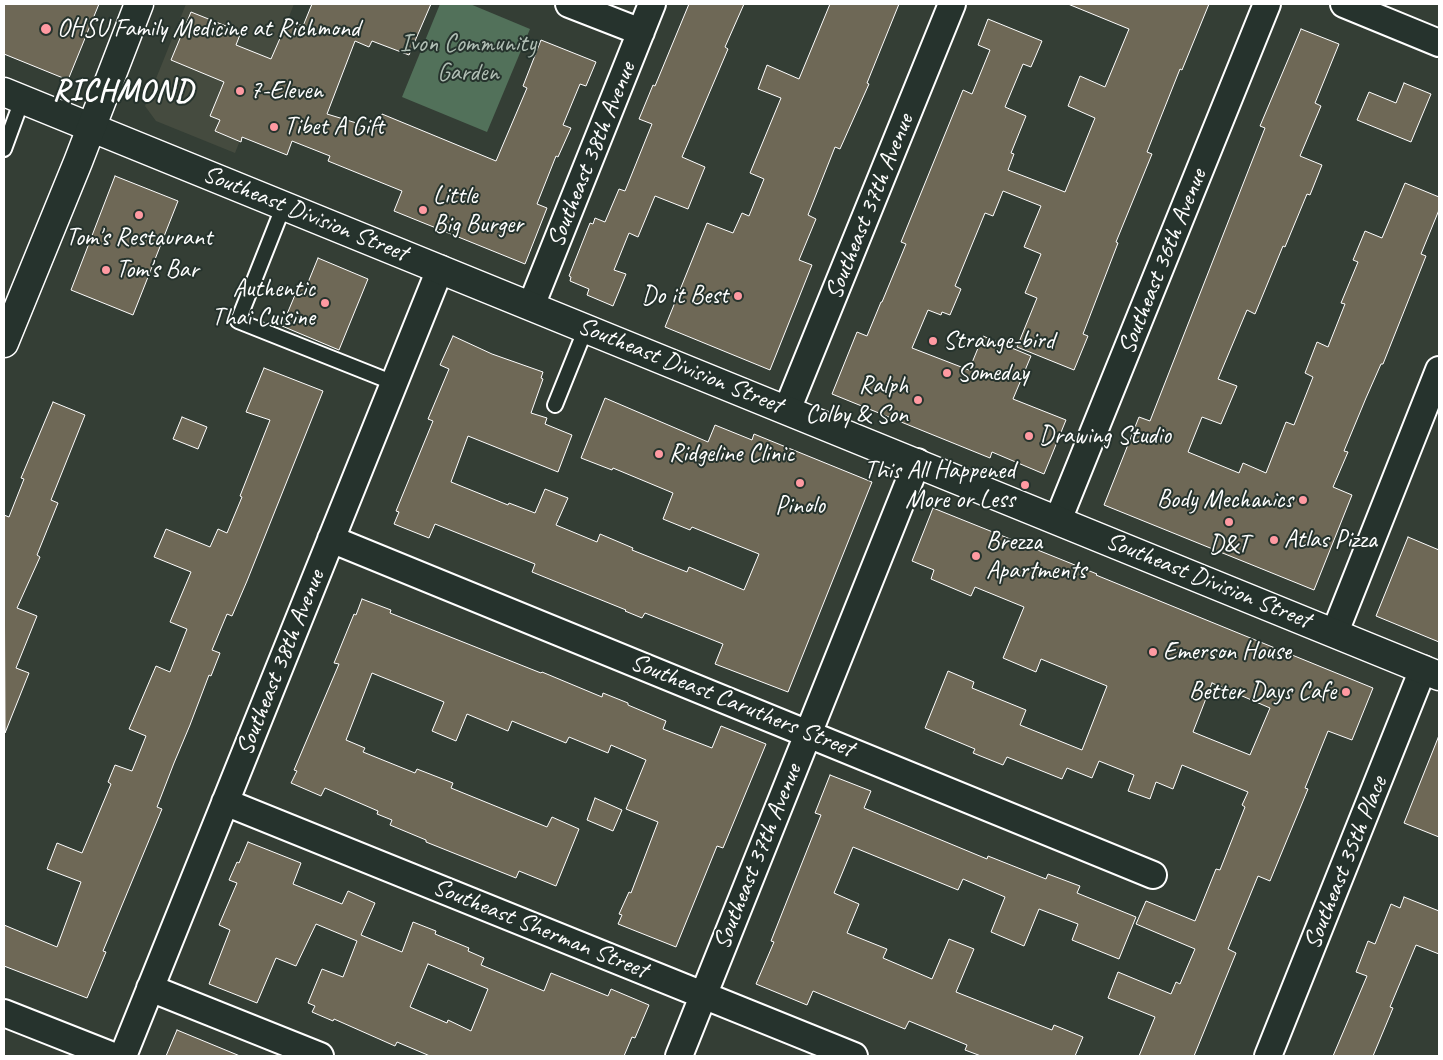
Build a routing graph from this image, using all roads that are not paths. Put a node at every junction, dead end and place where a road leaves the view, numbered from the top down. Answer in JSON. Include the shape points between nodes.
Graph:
{"nodes":[{"id":1,"x":139,"y":4,"type":"edge"},
{"id":2,"x":569,"y":4,"type":"edge"},
{"id":3,"x":652,"y":4,"type":"edge"},
{"id":4,"x":952,"y":4,"type":"edge"},
{"id":5,"x":1267,"y":4,"type":"edge"},
{"id":6,"x":1344,"y":4,"type":"edge"},
{"id":7,"x":641,"y":32,"type":"junction"},
{"id":8,"x":1439,"y":43,"type":"edge"},
{"id":9,"x":13,"y":96,"type":"edge"},
{"id":10,"x":90,"y":126,"type":"junction"},
{"id":11,"x":4,"y":149,"type":"edge"},
{"id":12,"x":284,"y":206,"type":"junction"},
{"id":13,"x":440,"y":269,"type":"junction"},
{"id":14,"x":531,"y":306,"type":"junction"},
{"id":15,"x":586,"y":328,"type":"junction"},
{"id":16,"x":4,"y":343,"type":"edge"},
{"id":17,"x":1439,"y":370,"type":"edge"},
{"id":18,"x":394,"y":383,"type":"junction"},
{"id":19,"x":555,"y":405,"type":"dead end"},
{"id":20,"x":787,"y":410,"type":"junction"},
{"id":21,"x":917,"y":462,"type":"junction"},
{"id":22,"x":1058,"y":520,"type":"junction"},
{"id":23,"x":331,"y":539,"type":"junction"},
{"id":24,"x":1335,"y":632,"type":"junction"},
{"id":25,"x":1431,"y":672,"type":"edge"},
{"id":26,"x":807,"y":732,"type":"junction"},
{"id":27,"x":225,"y":802,"type":"junction"},
{"id":28,"x":1153,"y":875,"type":"dead end"},
{"id":29,"x":150,"y":988,"type":"junction"},
{"id":30,"x":704,"y":994,"type":"junction"},
{"id":31,"x":4,"y":1013,"type":"edge"},
{"id":32,"x":113,"y":1056,"type":"edge"},
{"id":33,"x":122,"y":1056,"type":"edge"},
{"id":34,"x":320,"y":1056,"type":"edge"},
{"id":35,"x":679,"y":1056,"type":"edge"},
{"id":36,"x":854,"y":1056,"type":"edge"},
{"id":37,"x":1268,"y":1056,"type":"edge"}],
"edges":[{"from":1,"to":10,"type":"main road"},
{"from":2,"to":7,"type":"street"},
{"from":3,"to":7,"type":"street","name":"Southeast 38th Avenue"},
{"from":4,"to":20,"type":"street","name":"Southeast 37th Avenue"},
{"from":5,"to":22,"type":"street","name":"Southeast 36th Avenue"},
{"from":6,"to":8,"type":"street"},
{"from":7,"to":14,"type":"street","name":"Southeast 38th Avenue"},
{"from":9,"to":10,"type":"main road","name":"Southeast Division Street"},
{"from":9,"to":11,"type":"lane"},
{"from":10,"to":12,"type":"main road","name":"Southeast Division Street"},
{"from":10,"to":16,"type":"main road"},
{"from":12,"to":13,"type":"main road","name":"Southeast Division Street"},
{"from":12,"to":18,"type":"lane","via":[[238,321]]},
{"from":13,"to":14,"type":"main road","name":"Southeast Division Street"},
{"from":13,"to":18,"type":"street","name":"Southeast 38th Avenue"},
{"from":14,"to":15,"type":"main road","name":"Southeast Division Street"},
{"from":15,"to":19,"type":"lane"},
{"from":15,"to":20,"type":"main road","name":"Southeast Division Street"},
{"from":17,"to":24,"type":"street"},
{"from":18,"to":23,"type":"street","name":"Southeast 38th Avenue"},
{"from":20,"to":21,"type":"main road","name":"Southeast Division Street"},
{"from":21,"to":22,"type":"main road","name":"Southeast Division Street"},
{"from":21,"to":26,"type":"street","name":"Southeast 37th Avenue"},
{"from":22,"to":24,"type":"main road","name":"Southeast Division Street"},
{"from":23,"to":26,"type":"street","name":"Southeast Caruthers Street"},
{"from":23,"to":27,"type":"street","name":"Southeast 38th Avenue"},
{"from":24,"to":25,"type":"main road","name":"Southeast Division Street"},
{"from":25,"to":37,"type":"street","name":"Southeast 35th Place"},
{"from":26,"to":28,"type":"street","name":"Southeast Caruthers Street"},
{"from":26,"to":30,"type":"street","name":"Southeast 37th Avenue"},
{"from":27,"to":29,"type":"street","name":"Southeast 38th Avenue"},
{"from":27,"to":30,"type":"street","name":"Southeast Sherman Street"},
{"from":29,"to":33,"type":"street","name":"Southeast 38th Avenue"},
{"from":29,"to":34,"type":"street"},
{"from":30,"to":35,"type":"street","name":"Southeast 37th Avenue"},
{"from":30,"to":36,"type":"street","name":"Southeast Sherman Street"},
{"from":31,"to":32,"type":"street"}]}
